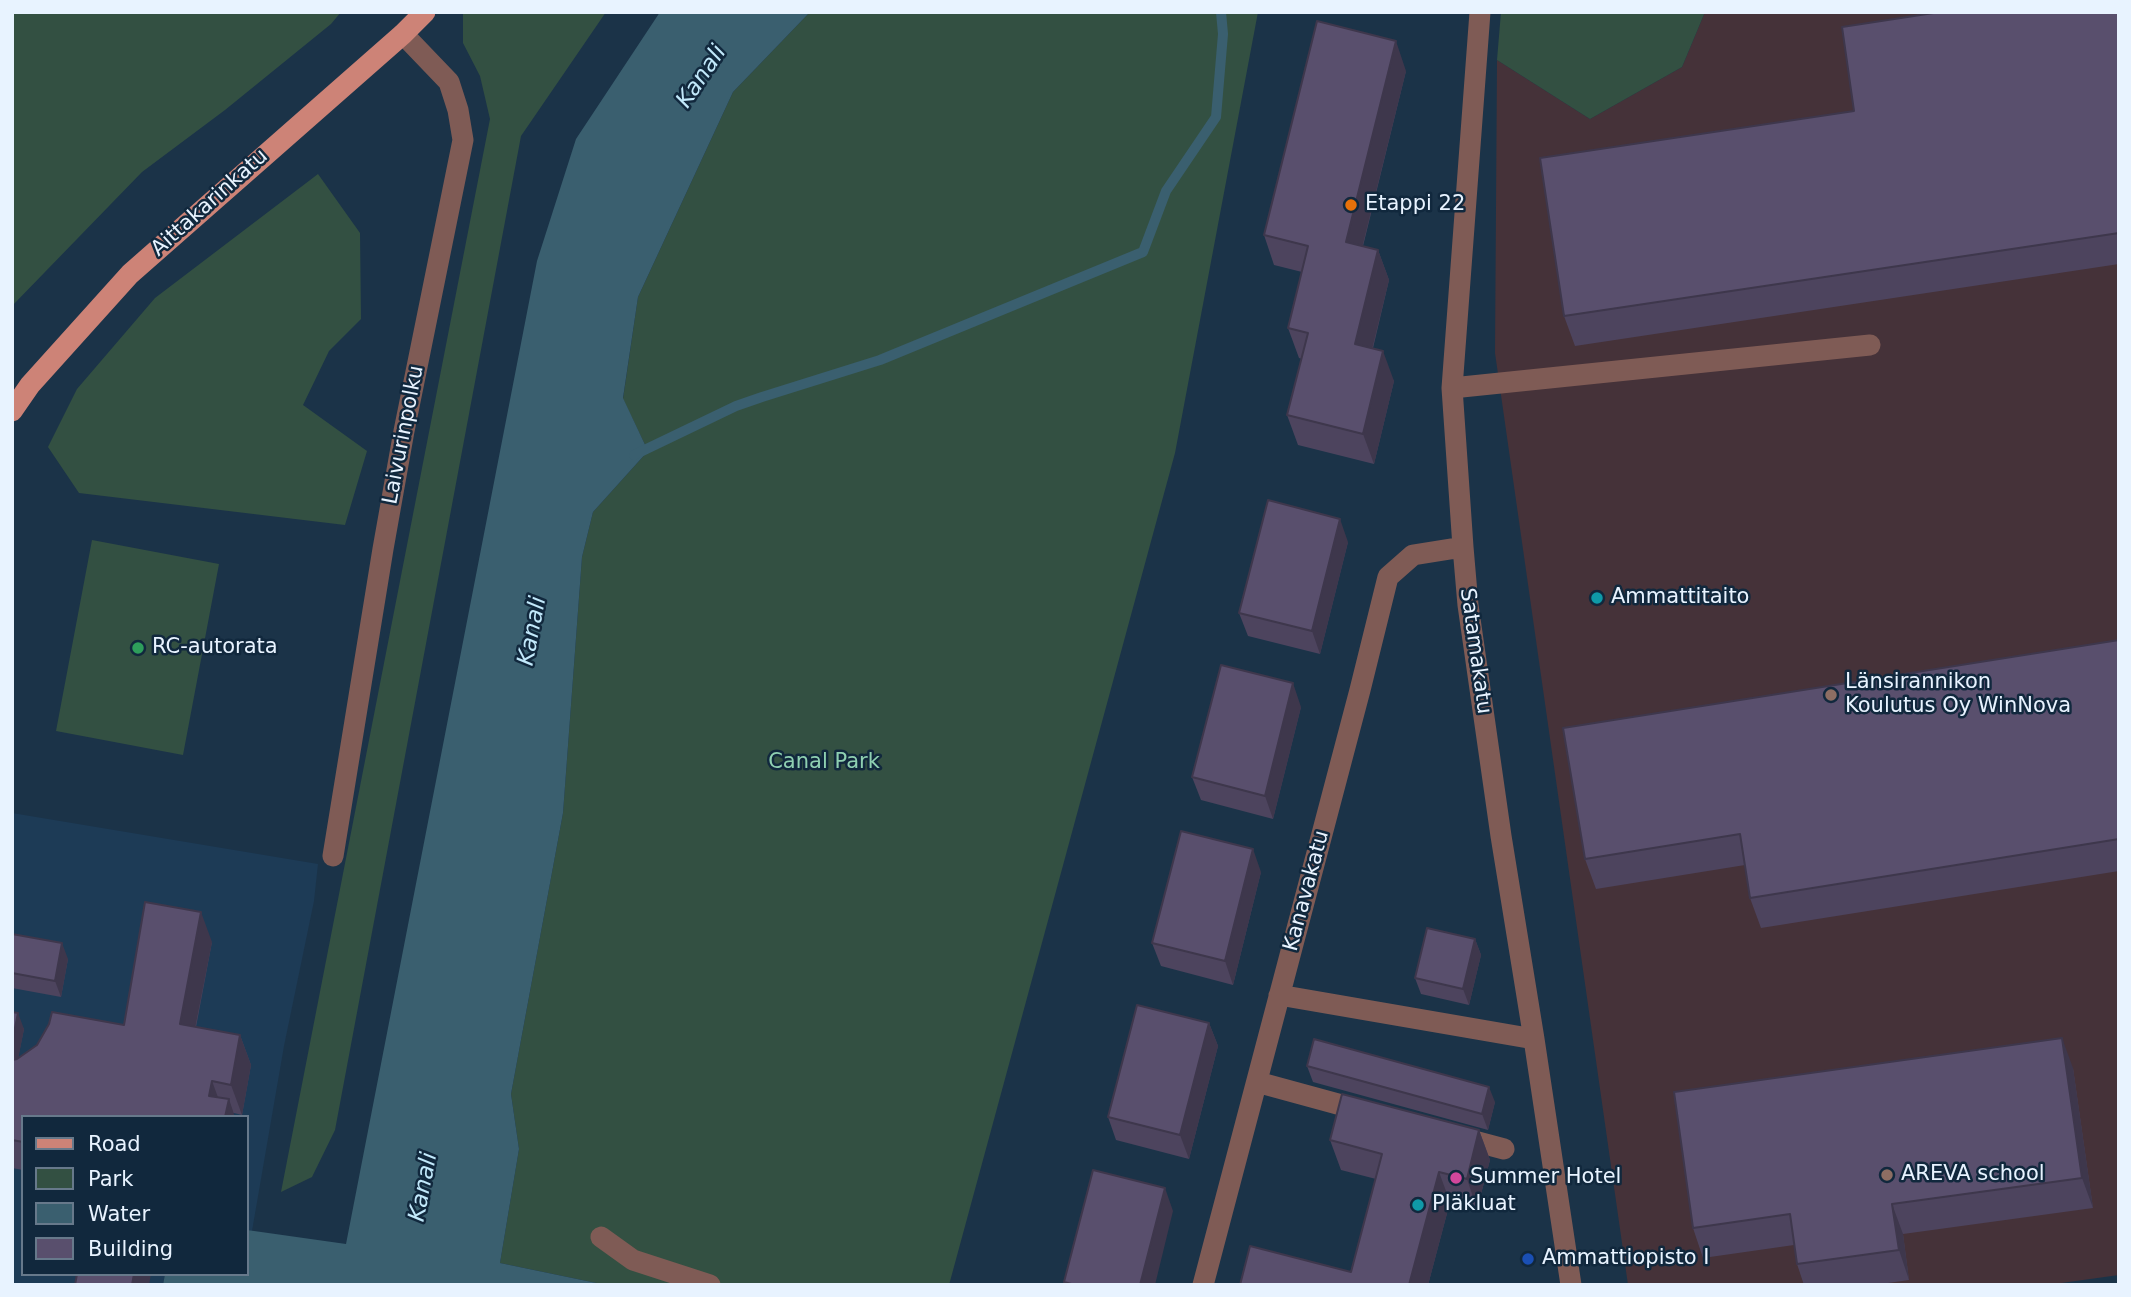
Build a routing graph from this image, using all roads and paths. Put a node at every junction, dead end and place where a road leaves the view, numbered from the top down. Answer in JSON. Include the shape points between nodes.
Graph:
{"nodes":[{"id":1,"x":425,"y":12,"type":"edge"},
{"id":2,"x":1480,"y":12,"type":"edge"},
{"id":3,"x":403,"y":34,"type":"junction"},
{"id":4,"x":1870,"y":345,"type":"dead end"},
{"id":5,"x":1452,"y":388,"type":"junction"},
{"id":6,"x":12,"y":411,"type":"edge"},
{"id":7,"x":1463,"y":547,"type":"junction"},
{"id":8,"x":333,"y":856,"type":"dead end"},
{"id":9,"x":1279,"y":995,"type":"junction"},
{"id":10,"x":1534,"y":1039,"type":"junction"},
{"id":11,"x":1257,"y":1083,"type":"junction"},
{"id":12,"x":1388,"y":1118,"type":"edge"},
{"id":13,"x":1440,"y":1132,"type":"edge"},
{"id":14,"x":1504,"y":1149,"type":"dead end"},
{"id":15,"x":601,"y":1237,"type":"dead end"},
{"id":16,"x":710,"y":1285,"type":"edge"},
{"id":17,"x":1203,"y":1285,"type":"edge"},
{"id":18,"x":1571,"y":1285,"type":"edge"}],
"edges":[{"from":1,"to":3,"type":"main road","name":"Aittakarinkatu"},
{"from":2,"to":5,"type":"street","name":"Satamakatu"},
{"from":3,"to":6,"type":"main road","name":"Aittakarinkatu","via":[[130,274]]},
{"from":3,"to":8,"type":"street","name":"Laivurinpolku","via":[[449,82],[463,140],[390,509]]},
{"from":4,"to":5,"type":"street"},
{"from":5,"to":7,"type":"street","name":"Satamakatu"},
{"from":7,"to":9,"type":"street","name":"Kanavakatu","via":[[1413,555],[1388,577]]},
{"from":7,"to":10,"type":"street","name":"Satamakatu","via":[[1497,809]]},
{"from":9,"to":10,"type":"street"},
{"from":9,"to":11,"type":"street","name":"Kanavakatu"},
{"from":10,"to":18,"type":"street","name":"Satamakatu"},
{"from":11,"to":12,"type":"street"},
{"from":11,"to":17,"type":"street","name":"Kanavakatu"},
{"from":13,"to":14,"type":"street"},
{"from":15,"to":16,"type":"street","via":[[633,1260]]}]}
